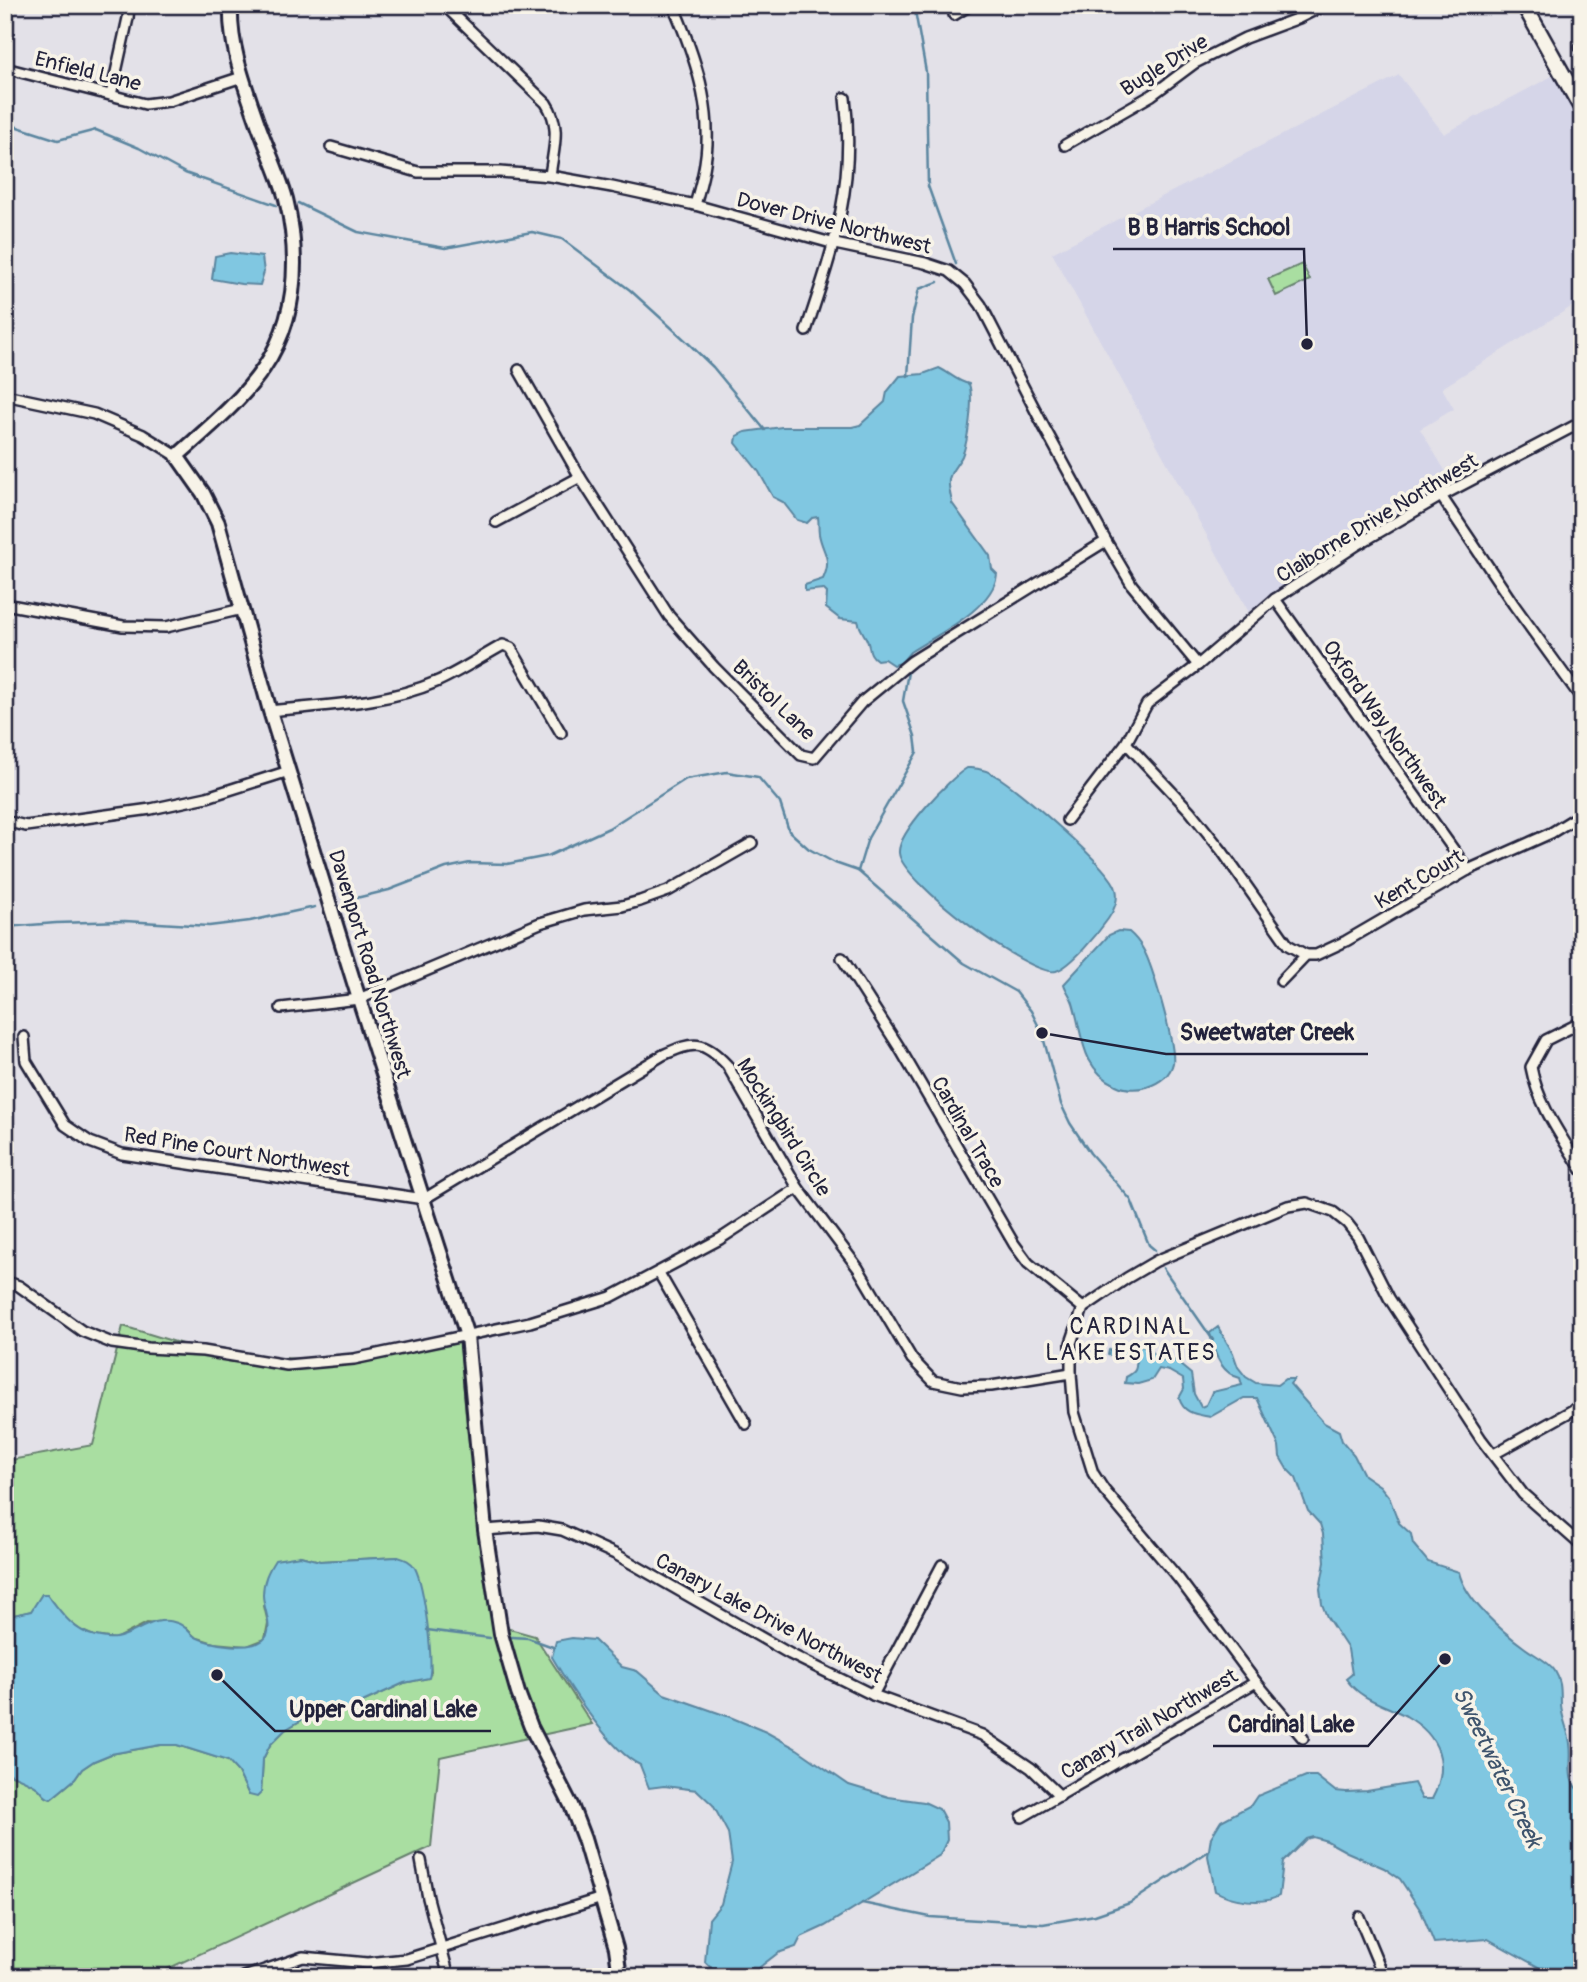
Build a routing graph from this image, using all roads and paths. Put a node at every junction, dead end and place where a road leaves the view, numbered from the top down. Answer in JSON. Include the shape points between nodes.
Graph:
{"nodes":[{"id":1,"x":129,"y":5,"type":"edge"},
{"id":2,"x":231,"y":5,"type":"edge"},
{"id":3,"x":444,"y":5,"type":"edge"},
{"id":4,"x":673,"y":5,"type":"edge"},
{"id":5,"x":970,"y":5,"type":"edge"},
{"id":6,"x":1325,"y":5,"type":"edge"},
{"id":7,"x":1524,"y":5,"type":"edge"},
{"id":8,"x":954,"y":15,"type":"dead end"},
{"id":9,"x":5,"y":19,"type":"edge"},
{"id":10,"x":5,"y":25,"type":"edge"},
{"id":11,"x":5,"y":68,"type":"edge"},
{"id":12,"x":242,"y":77,"type":"junction"},
{"id":13,"x":111,"y":95,"type":"junction"},
{"id":14,"x":845,"y":98,"type":"dead end"},
{"id":15,"x":1582,"y":109,"type":"edge"},
{"id":16,"x":1065,"y":145,"type":"dead end"},
{"id":17,"x":331,"y":146,"type":"dead end"},
{"id":18,"x":550,"y":177,"type":"junction"},
{"id":19,"x":695,"y":205,"type":"junction"},
{"id":20,"x":835,"y":244,"type":"junction"},
{"id":21,"x":806,"y":331,"type":"dead end"},
{"id":22,"x":519,"y":370,"type":"dead end"},
{"id":23,"x":5,"y":395,"type":"edge"},
{"id":24,"x":1582,"y":422,"type":"edge"},
{"id":25,"x":177,"y":456,"type":"junction"},
{"id":26,"x":580,"y":477,"type":"junction"},
{"id":27,"x":1441,"y":496,"type":"junction"},
{"id":28,"x":496,"y":522,"type":"dead end"},
{"id":29,"x":1106,"y":541,"type":"junction"},
{"id":30,"x":1275,"y":599,"type":"junction"},
{"id":31,"x":5,"y":604,"type":"edge"},
{"id":32,"x":242,"y":609,"type":"junction"},
{"id":33,"x":1198,"y":665,"type":"junction"},
{"id":34,"x":1582,"y":699,"type":"edge"},
{"id":35,"x":270,"y":711,"type":"junction"},
{"id":36,"x":561,"y":733,"type":"dead end"},
{"id":37,"x":1126,"y":743,"type":"junction"},
{"id":38,"x":289,"y":771,"type":"junction"},
{"id":39,"x":1582,"y":814,"type":"edge"},
{"id":40,"x":1068,"y":820,"type":"dead end"},
{"id":41,"x":5,"y":821,"type":"edge"},
{"id":42,"x":752,"y":843,"type":"dead end"},
{"id":43,"x":1468,"y":870,"type":"junction"},
{"id":44,"x":1306,"y":955,"type":"junction"},
{"id":45,"x":842,"y":958,"type":"dead end"},
{"id":46,"x":1281,"y":981,"type":"dead end"},
{"id":47,"x":359,"y":999,"type":"junction"},
{"id":48,"x":281,"y":1008,"type":"dead end"},
{"id":49,"x":1582,"y":1022,"type":"edge"},
{"id":50,"x":24,"y":1037,"type":"dead end"},
{"id":51,"x":1582,"y":1170,"type":"edge"},
{"id":52,"x":798,"y":1188,"type":"junction"},
{"id":53,"x":424,"y":1199,"type":"junction"},
{"id":54,"x":659,"y":1273,"type":"junction"},
{"id":55,"x":5,"y":1281,"type":"edge"},
{"id":56,"x":1083,"y":1308,"type":"junction"},
{"id":57,"x":467,"y":1336,"type":"junction"},
{"id":58,"x":1071,"y":1373,"type":"junction"},
{"id":59,"x":1582,"y":1405,"type":"edge"},
{"id":60,"x":746,"y":1424,"type":"dead end"},
{"id":61,"x":1494,"y":1454,"type":"junction"},
{"id":62,"x":485,"y":1530,"type":"junction"},
{"id":63,"x":1582,"y":1546,"type":"edge"},
{"id":64,"x":942,"y":1565,"type":"dead end"},
{"id":65,"x":1256,"y":1682,"type":"junction"},
{"id":66,"x":873,"y":1695,"type":"junction"},
{"id":67,"x":1303,"y":1738,"type":"dead end"},
{"id":68,"x":1060,"y":1796,"type":"junction"},
{"id":69,"x":1022,"y":1817,"type":"dead end"},
{"id":70,"x":421,"y":1860,"type":"dead end"},
{"id":71,"x":602,"y":1898,"type":"junction"},
{"id":72,"x":1359,"y":1917,"type":"dead end"},
{"id":73,"x":440,"y":1950,"type":"junction"},
{"id":74,"x":244,"y":1977,"type":"edge"},
{"id":75,"x":449,"y":1977,"type":"edge"},
{"id":76,"x":620,"y":1977,"type":"edge"},
{"id":77,"x":1384,"y":1977,"type":"edge"}],
"edges":[{"from":1,"to":13,"type":"street"},
{"from":2,"to":12,"type":"street","via":[[230,26]]},
{"from":3,"to":18,"type":"street","via":[[555,116]]},
{"from":4,"to":19,"type":"street","via":[[690,45],[707,124],[706,161]]},
{"from":5,"to":8,"type":"street"},
{"from":6,"to":16,"type":"street","name":"Bugle Drive","via":[[1195,63],[1152,95]]},
{"from":7,"to":15,"type":"main road"},
{"from":9,"to":10,"type":"street"},
{"from":11,"to":13,"type":"street","name":"Enfield Lane"},
{"from":12,"to":13,"type":"street","name":"Enfield Lane","via":[[169,101],[145,104]]},
{"from":12,"to":25,"type":"street","via":[[286,200],[294,253],[292,301],[281,338],[262,372]]},
{"from":14,"to":20,"type":"street","via":[[848,175]]},
{"from":17,"to":18,"type":"street","name":"Dover Drive Northwest","via":[[418,172]]},
{"from":18,"to":19,"type":"street","name":"Dover Drive Northwest"},
{"from":19,"to":20,"type":"street","name":"Dover Drive Northwest"},
{"from":20,"to":21,"type":"street"},
{"from":20,"to":29,"type":"street","name":"Dover Drive Northwest","via":[[925,263],[949,271],[965,284],[981,305]]},
{"from":22,"to":26,"type":"street"},
{"from":23,"to":25,"type":"street","via":[[94,414],[144,435]]},
{"from":24,"to":27,"type":"street","name":"Claiborne Drive Northwest"},
{"from":25,"to":32,"type":"street","name":"Davenport Road Northwest","via":[[218,523]]},
{"from":26,"to":28,"type":"street"},
{"from":26,"to":29,"type":"street","name":"Bristol Lane","via":[[669,616],[798,754],[814,758],[862,702],[898,671]]},
{"from":27,"to":30,"type":"street","name":"Claiborne Drive Northwest"},
{"from":27,"to":34,"type":"street"},
{"from":29,"to":33,"type":"street","name":"Dover Drive Northwest","via":[[1132,585]]},
{"from":30,"to":33,"type":"street","name":"Claiborne Drive Northwest"},
{"from":30,"to":43,"type":"street","name":"Oxford Way Northwest"},
{"from":31,"to":32,"type":"street","via":[[123,626],[166,627]]},
{"from":32,"to":35,"type":"street","name":"Davenport Road Northwest"},
{"from":33,"to":37,"type":"street","name":"Claiborne Drive Northwest","via":[[1147,704]]},
{"from":35,"to":36,"type":"street","via":[[400,693],[436,682],[503,645],[511,648]]},
{"from":35,"to":38,"type":"street","name":"Davenport Road Northwest"},
{"from":37,"to":40,"type":"street","name":"Claiborne Drive Northwest"},
{"from":37,"to":44,"type":"street","via":[[1190,811],[1288,945]]},
{"from":38,"to":41,"type":"street","via":[[151,809],[26,826]]},
{"from":38,"to":47,"type":"street","name":"Davenport Road Northwest"},
{"from":39,"to":43,"type":"street","name":"Kent Court"},
{"from":42,"to":47,"type":"street","via":[[668,891],[540,923]]},
{"from":43,"to":44,"type":"street","name":"Kent Court","via":[[1346,941]]},
{"from":44,"to":46,"type":"street","name":"Kent Court"},
{"from":45,"to":56,"type":"street","name":"Cardinal Trace","via":[[900,1046],[1014,1244],[1028,1263]]},
{"from":47,"to":48,"type":"street"},
{"from":47,"to":53,"type":"street","name":"Davenport Road Northwest"},
{"from":49,"to":51,"type":"street","via":[[1546,1040],[1531,1066],[1534,1086]]},
{"from":50,"to":53,"type":"street","name":"Red Pine Court Northwest","via":[[26,1061],[47,1097],[65,1125],[90,1142],[122,1154]]},
{"from":52,"to":53,"type":"street","name":"Mockingbird Circle","via":[[727,1065],[712,1049],[687,1044]]},
{"from":52,"to":54,"type":"street"},
{"from":52,"to":58,"type":"street","name":"Mockingbird Circle","via":[[858,1268],[912,1359],[933,1381],[981,1386]]},
{"from":53,"to":57,"type":"street","name":"Davenport Road Northwest"},
{"from":54,"to":57,"type":"street","via":[[586,1306]]},
{"from":54,"to":60,"type":"street"},
{"from":55,"to":57,"type":"street","via":[[82,1331],[112,1343],[287,1365],[354,1359]]},
{"from":56,"to":58,"type":"street","via":[[1071,1343]]},
{"from":56,"to":61,"type":"street","via":[[1156,1261],[1287,1206],[1307,1203],[1333,1212],[1358,1237],[1389,1298]]},
{"from":57,"to":62,"type":"street","name":"Davenport Road Northwest"},
{"from":58,"to":65,"type":"street","via":[[1074,1412],[1093,1473]]},
{"from":59,"to":61,"type":"street"},
{"from":61,"to":63,"type":"street","via":[[1523,1494]]},
{"from":62,"to":66,"type":"street","name":"Canary Lake Drive Northwest","via":[[538,1526],[562,1530],[617,1555],[790,1654]]},
{"from":62,"to":71,"type":"street","name":"Davenport Road Northwest","via":[[500,1634],[515,1683],[540,1746],[571,1805]]},
{"from":64,"to":66,"type":"street"},
{"from":65,"to":67,"type":"street"},
{"from":65,"to":68,"type":"street","name":"Canary Trail Northwest"},
{"from":66,"to":68,"type":"street","name":"Canary Lake Drive Northwest","via":[[982,1735],[1031,1768]]},
{"from":68,"to":69,"type":"street","name":"Canary Trail Northwest"},
{"from":70,"to":73,"type":"street"},
{"from":71,"to":73,"type":"street"},
{"from":71,"to":76,"type":"street","name":"Davenport Road Northwest"},
{"from":72,"to":77,"type":"street"},
{"from":73,"to":74,"type":"street","via":[[367,1963],[303,1957]]},
{"from":73,"to":75,"type":"street"}]}
